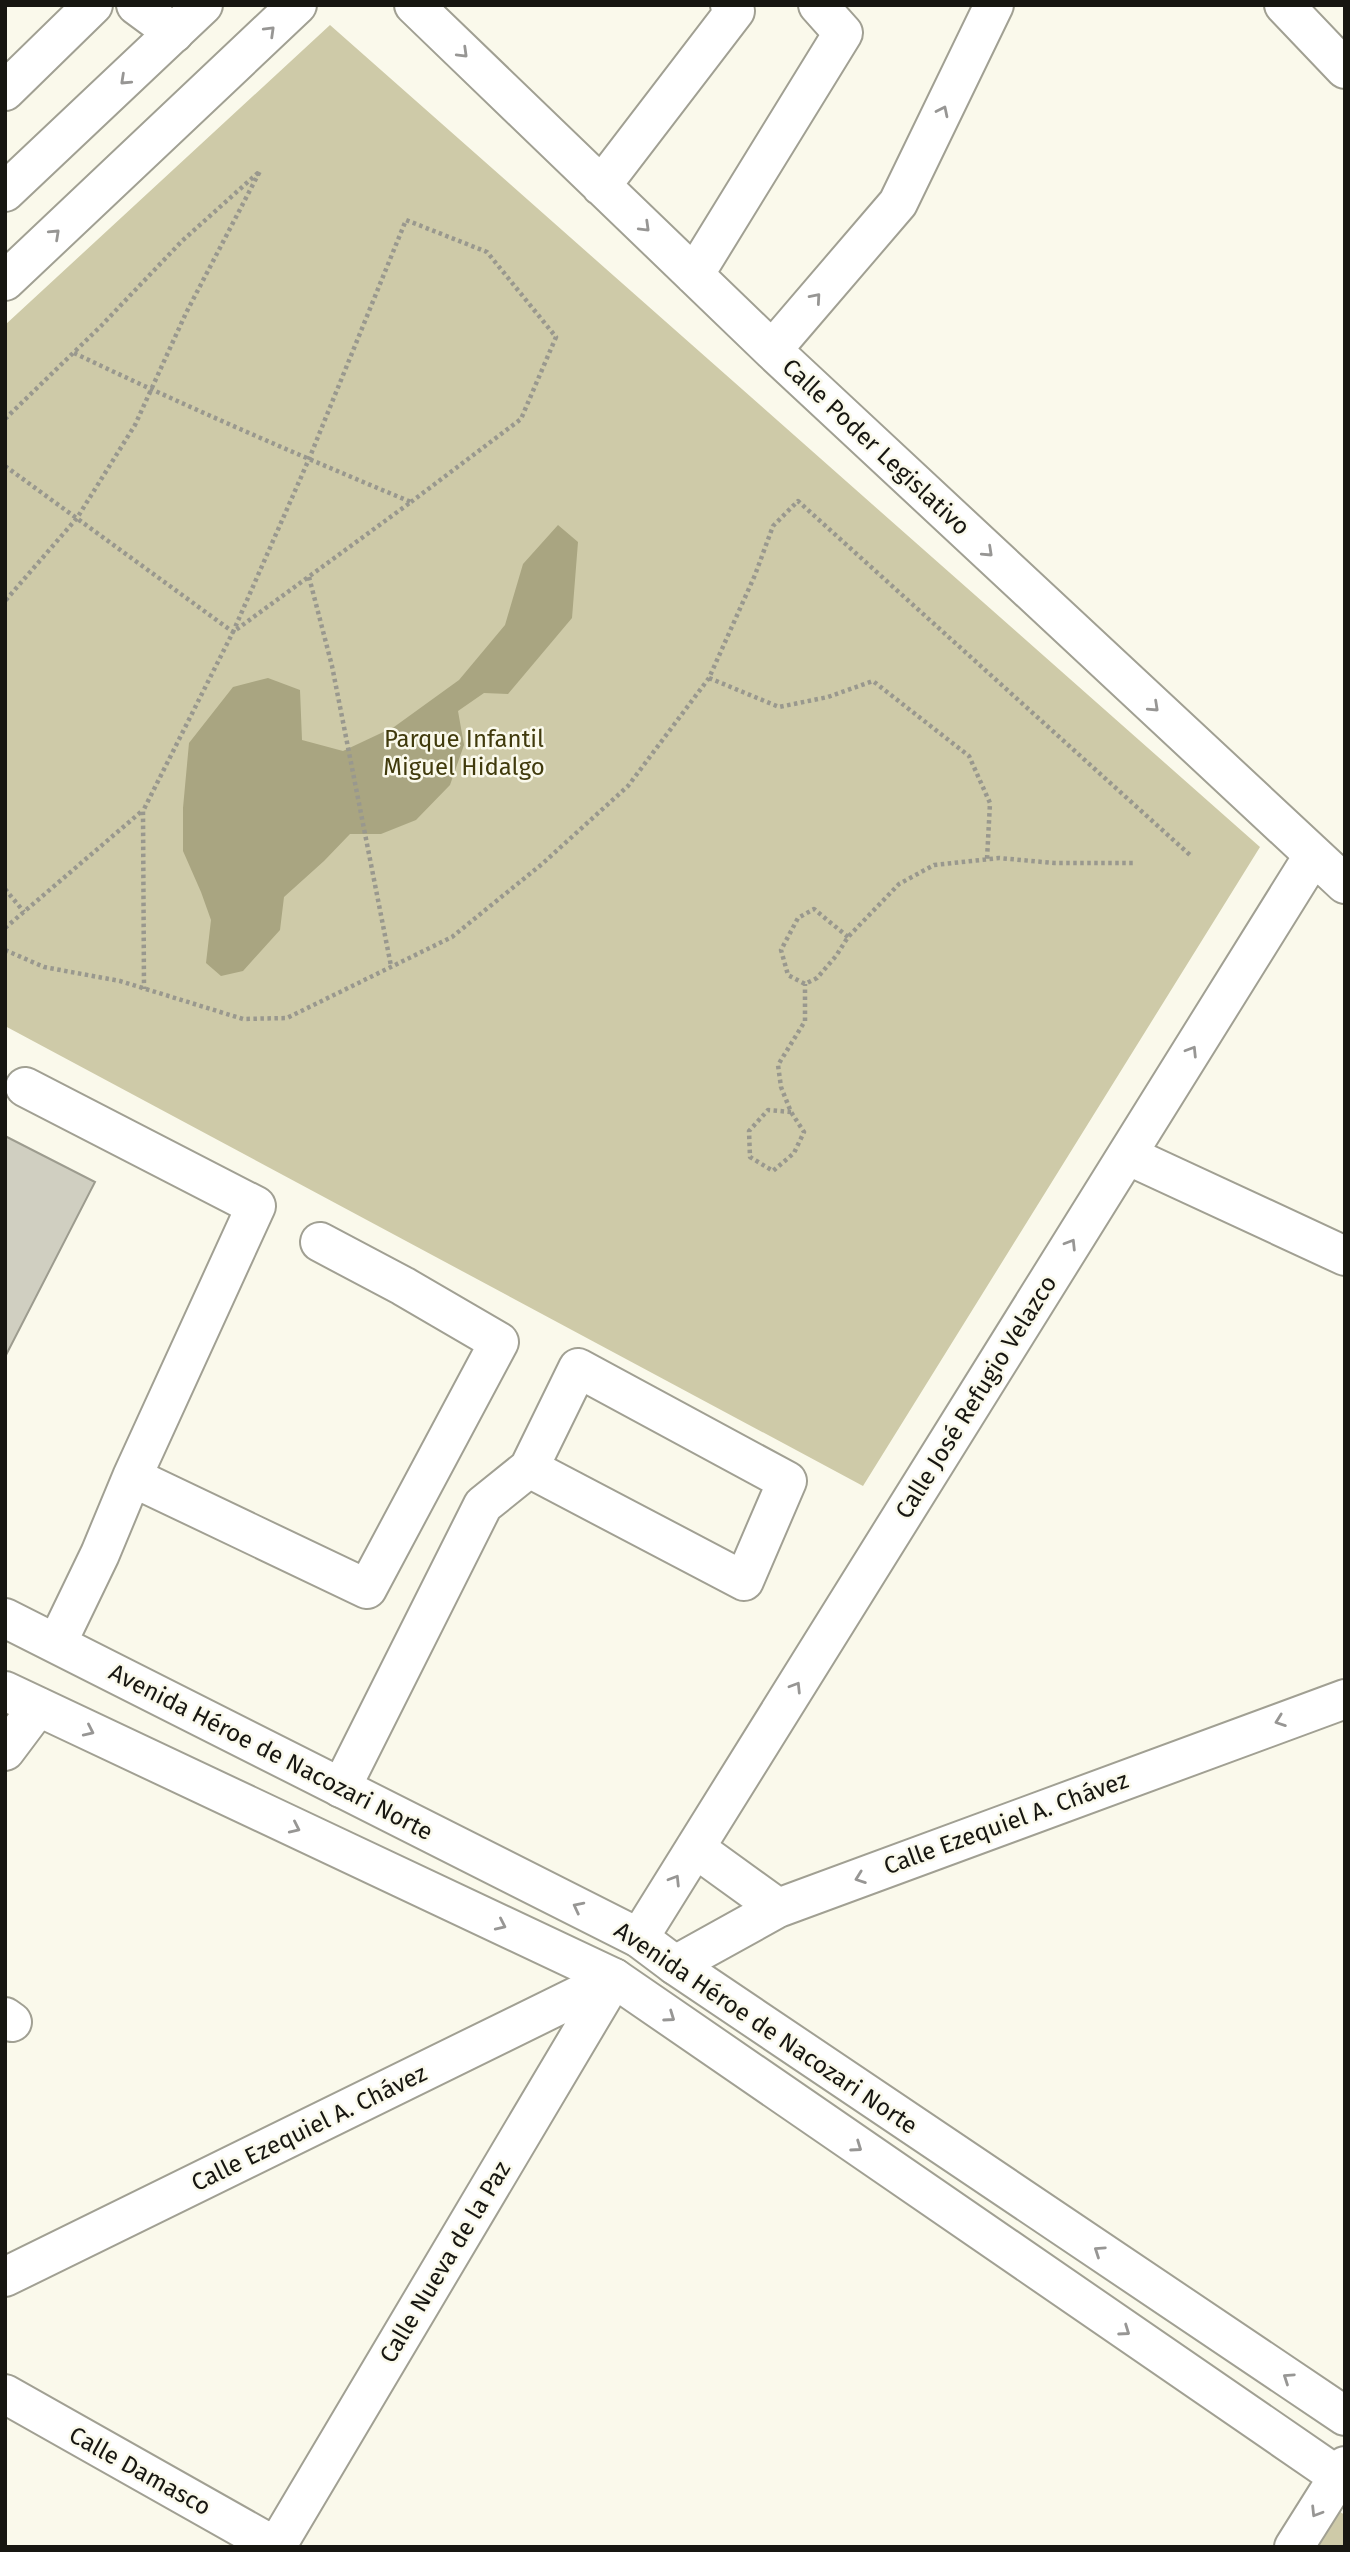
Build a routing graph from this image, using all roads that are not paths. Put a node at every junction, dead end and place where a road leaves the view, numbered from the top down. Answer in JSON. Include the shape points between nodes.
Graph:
{"nodes":[{"id":1,"x":93,"y":5,"type":"edge"},
{"id":2,"x":136,"y":5,"type":"edge"},
{"id":3,"x":203,"y":5,"type":"edge"},
{"id":4,"x":297,"y":5,"type":"edge"},
{"id":5,"x":414,"y":5,"type":"edge"},
{"id":6,"x":730,"y":5,"type":"edge"},
{"id":7,"x":818,"y":5,"type":"edge"},
{"id":8,"x":994,"y":5,"type":"edge"},
{"id":9,"x":1284,"y":5,"type":"edge"},
{"id":10,"x":174,"y":33,"type":"junction"},
{"id":11,"x":1345,"y":69,"type":"edge"},
{"id":12,"x":5,"y":91,"type":"edge"},
{"id":13,"x":601,"y":186,"type":"junction"},
{"id":14,"x":7,"y":188,"type":"edge"},
{"id":15,"x":694,"y":275,"type":"junction"},
{"id":16,"x":5,"y":281,"type":"edge"},
{"id":17,"x":772,"y":350,"type":"junction"},
{"id":18,"x":1313,"y":856,"type":"junction"},
{"id":19,"x":1345,"y":884,"type":"edge"},
{"id":20,"x":25,"y":1087,"type":"dead end"},
{"id":21,"x":1127,"y":1156,"type":"junction"},
{"id":22,"x":320,"y":1242,"type":"dead end"},
{"id":23,"x":1345,"y":1256,"type":"edge"},
{"id":24,"x":529,"y":1468,"type":"junction"},
{"id":25,"x":132,"y":1477,"type":"junction"},
{"id":26,"x":5,"y":1618,"type":"edge"},
{"id":27,"x":57,"y":1643,"type":"junction"},
{"id":28,"x":22,"y":1699,"type":"edge"},
{"id":29,"x":1345,"y":1699,"type":"edge"},
{"id":30,"x":5,"y":1751,"type":"edge"},
{"id":31,"x":341,"y":1788,"type":"junction"},
{"id":32,"x":695,"y":1848,"type":"junction"},
{"id":33,"x":778,"y":1908,"type":"junction"},
{"id":34,"x":639,"y":1938,"type":"junction"},
{"id":35,"x":674,"y":1965,"type":"junction"},
{"id":36,"x":614,"y":1978,"type":"junction"},
{"id":37,"x":5,"y":2277,"type":"edge"},
{"id":38,"x":5,"y":2394,"type":"edge"},
{"id":39,"x":1345,"y":2416,"type":"edge"},
{"id":40,"x":1342,"y":2474,"type":"edge"},
{"id":41,"x":276,"y":2547,"type":"edge"},
{"id":42,"x":1294,"y":2547,"type":"edge"}],
"edges":[{"from":1,"to":12,"type":"street"},
{"from":2,"to":10,"type":"street"},
{"from":3,"to":10,"type":"street"},
{"from":16,"to":4,"type":"street","one_way":true},
{"from":5,"to":13,"type":"street","name":"Calle Poder Legislativo","one_way":true},
{"from":6,"to":13,"type":"street","via":[[736,11]]},
{"from":7,"to":15,"type":"street","via":[[844,33]]},
{"from":17,"to":8,"type":"street","one_way":true,"via":[[898,203]]},
{"from":9,"to":11,"type":"street"},
{"from":10,"to":14,"type":"street","one_way":true},
{"from":13,"to":15,"type":"street","name":"Calle Poder Legislativo","one_way":true},
{"from":15,"to":17,"type":"street","name":"Calle Poder Legislativo"},
{"from":17,"to":18,"type":"street","name":"Calle Poder Legislativo","one_way":true},
{"from":18,"to":19,"type":"street","name":"Calle Poder Legislativo"},
{"from":21,"to":18,"type":"street","name":"Calle José Refugio Velazco","one_way":true},
{"from":20,"to":25,"type":"street","via":[[256,1206]]},
{"from":21,"to":23,"type":"street"},
{"from":32,"to":21,"type":"street","name":"Calle José Refugio Velazco","one_way":true},
{"from":22,"to":25,"type":"street","via":[[499,1342],[367,1589]]},
{"from":24,"to":24,"type":"street","via":[[744,1581],[787,1481],[578,1367]]},
{"from":24,"to":31,"type":"street","via":[[483,1505]]},
{"from":25,"to":27,"type":"street"},
{"from":26,"to":27,"type":"street","name":"Avenida Héroe de Nacozari Norte"},
{"from":27,"to":31,"type":"street","name":"Avenida Héroe de Nacozari Norte"},
{"from":28,"to":30,"type":"street"},
{"from":28,"to":36,"type":"street","name":"Avenida Héroe de Nacozari Norte","one_way":true},
{"from":29,"to":33,"type":"street","name":"Calle Ezequiel A. Chávez","one_way":true},
{"from":34,"to":31,"type":"street","name":"Avenida Héroe de Nacozari Norte","one_way":true},
{"from":32,"to":33,"type":"street"},
{"from":34,"to":32,"type":"street","name":"Calle José Refugio Velazco","one_way":true},
{"from":33,"to":35,"type":"street","name":"Calle Ezequiel A. Chávez"},
{"from":34,"to":35,"type":"street","name":"Avenida Héroe de Nacozari Norte"},
{"from":39,"to":35,"type":"street","name":"Avenida Héroe de Nacozari Norte","one_way":true},
{"from":36,"to":37,"type":"street","name":"Calle Ezequiel A. Chávez"},
{"from":36,"to":40,"type":"street","name":"Avenida Héroe de Nacozari Norte","one_way":true},
{"from":36,"to":41,"type":"street","name":"Calle Nueva de la Paz"},
{"from":38,"to":41,"type":"street","name":"Calle Damasco"},
{"from":40,"to":42,"type":"street","one_way":true}]}
